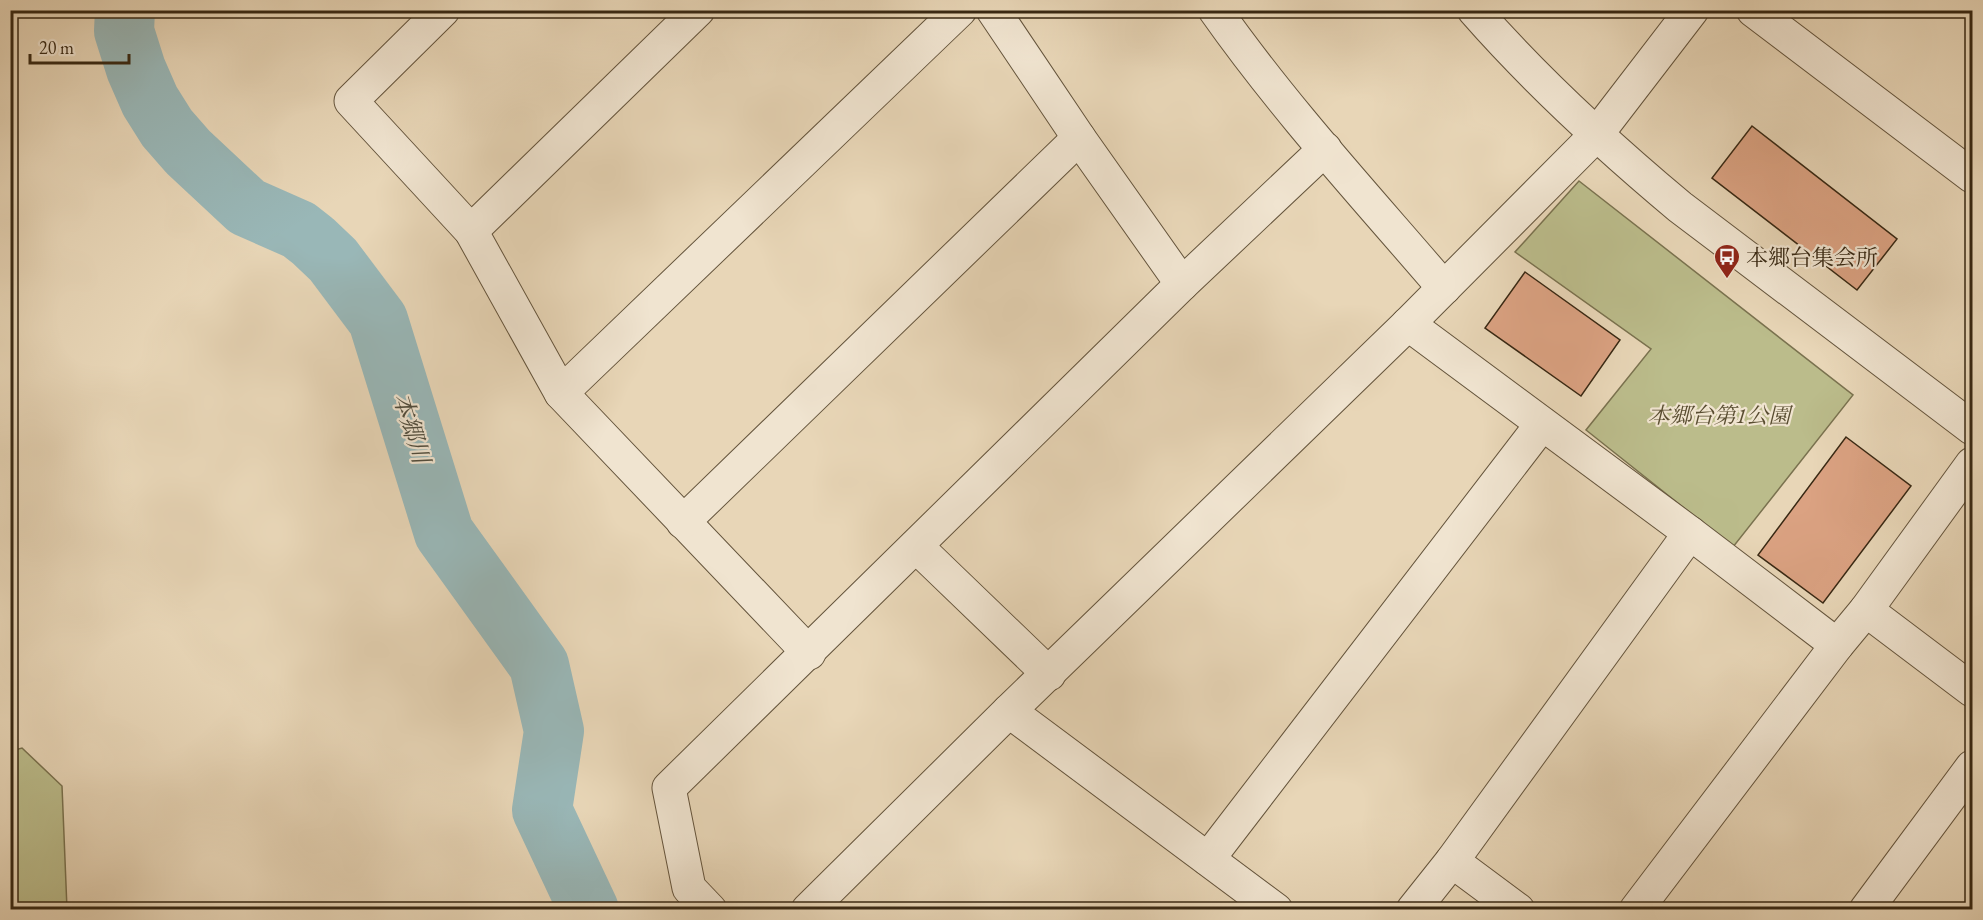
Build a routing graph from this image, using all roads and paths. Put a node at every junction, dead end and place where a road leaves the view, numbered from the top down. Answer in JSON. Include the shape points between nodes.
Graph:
{"nodes":[{"id":1,"x":443,"y":10,"type":"edge"},
{"id":2,"x":698,"y":10,"type":"edge"},
{"id":3,"x":960,"y":10,"type":"edge"},
{"id":4,"x":993,"y":10,"type":"edge"},
{"id":5,"x":1215,"y":10,"type":"edge"},
{"id":6,"x":1474,"y":10,"type":"edge"},
{"id":7,"x":1692,"y":10,"type":"edge"},
{"id":8,"x":1753,"y":10,"type":"edge"},
{"id":9,"x":1596,"y":135,"type":"junction"},
{"id":10,"x":1079,"y":138,"type":"junction"},
{"id":11,"x":1325,"y":149,"type":"junction"},
{"id":12,"x":1972,"y":176,"type":"edge"},
{"id":13,"x":471,"y":231,"type":"junction"},
{"id":14,"x":1182,"y":284,"type":"junction"},
{"id":15,"x":1444,"y":288,"type":"junction"},
{"id":16,"x":1408,"y":324,"type":"junction"},
{"id":17,"x":561,"y":393,"type":"junction"},
{"id":18,"x":1542,"y":424,"type":"junction"},
{"id":19,"x":1972,"y":428,"type":"edge"},
{"id":20,"x":1972,"y":464,"type":"edge"},
{"id":21,"x":683,"y":522,"type":"junction"},
{"id":22,"x":1690,"y":533,"type":"junction"},
{"id":23,"x":916,"y":546,"type":"junction"},
{"id":24,"x":1866,"y":610,"type":"junction"},
{"id":25,"x":1837,"y":645,"type":"junction"},
{"id":26,"x":809,"y":653,"type":"junction"},
{"id":27,"x":1049,"y":674,"type":"junction"},
{"id":28,"x":1972,"y":690,"type":"edge"},
{"id":29,"x":1009,"y":711,"type":"junction"},
{"id":30,"x":1972,"y":767,"type":"edge"},
{"id":31,"x":1208,"y":859,"type":"junction"},
{"id":32,"x":1452,"y":861,"type":"junction"},
{"id":33,"x":710,"y":909,"type":"edge"},
{"id":34,"x":808,"y":909,"type":"edge"},
{"id":35,"x":1276,"y":909,"type":"edge"},
{"id":36,"x":1413,"y":909,"type":"edge"},
{"id":37,"x":1518,"y":909,"type":"edge"},
{"id":38,"x":1636,"y":909,"type":"edge"},
{"id":39,"x":1866,"y":909,"type":"edge"}],
"edges":[{"from":1,"to":13,"type":"street","via":[[351,100]]},
{"from":2,"to":13,"type":"street"},
{"from":3,"to":17,"type":"street"},
{"from":4,"to":10,"type":"street"},
{"from":5,"to":11,"type":"street"},
{"from":6,"to":9,"type":"street"},
{"from":7,"to":9,"type":"street"},
{"from":8,"to":12,"type":"street"},
{"from":9,"to":15,"type":"street"},
{"from":9,"to":19,"type":"street","via":[[1680,207]]},
{"from":10,"to":14,"type":"street"},
{"from":10,"to":21,"type":"street"},
{"from":11,"to":14,"type":"street"},
{"from":11,"to":15,"type":"street"},
{"from":13,"to":17,"type":"street"},
{"from":14,"to":23,"type":"street"},
{"from":15,"to":16,"type":"street"},
{"from":16,"to":18,"type":"street"},
{"from":16,"to":27,"type":"street"},
{"from":17,"to":21,"type":"street"},
{"from":18,"to":22,"type":"street"},
{"from":18,"to":31,"type":"street"},
{"from":20,"to":24,"type":"street"},
{"from":21,"to":26,"type":"street"},
{"from":22,"to":25,"type":"street"},
{"from":22,"to":32,"type":"street"},
{"from":23,"to":26,"type":"street"},
{"from":23,"to":27,"type":"street"},
{"from":24,"to":25,"type":"street"},
{"from":24,"to":28,"type":"street"},
{"from":25,"to":38,"type":"street"},
{"from":26,"to":33,"type":"street","via":[[669,788],[689,888]]},
{"from":27,"to":29,"type":"street"},
{"from":29,"to":31,"type":"street"},
{"from":29,"to":34,"type":"street"},
{"from":30,"to":39,"type":"street"},
{"from":31,"to":35,"type":"street"},
{"from":32,"to":36,"type":"street"},
{"from":32,"to":37,"type":"street"}]}
